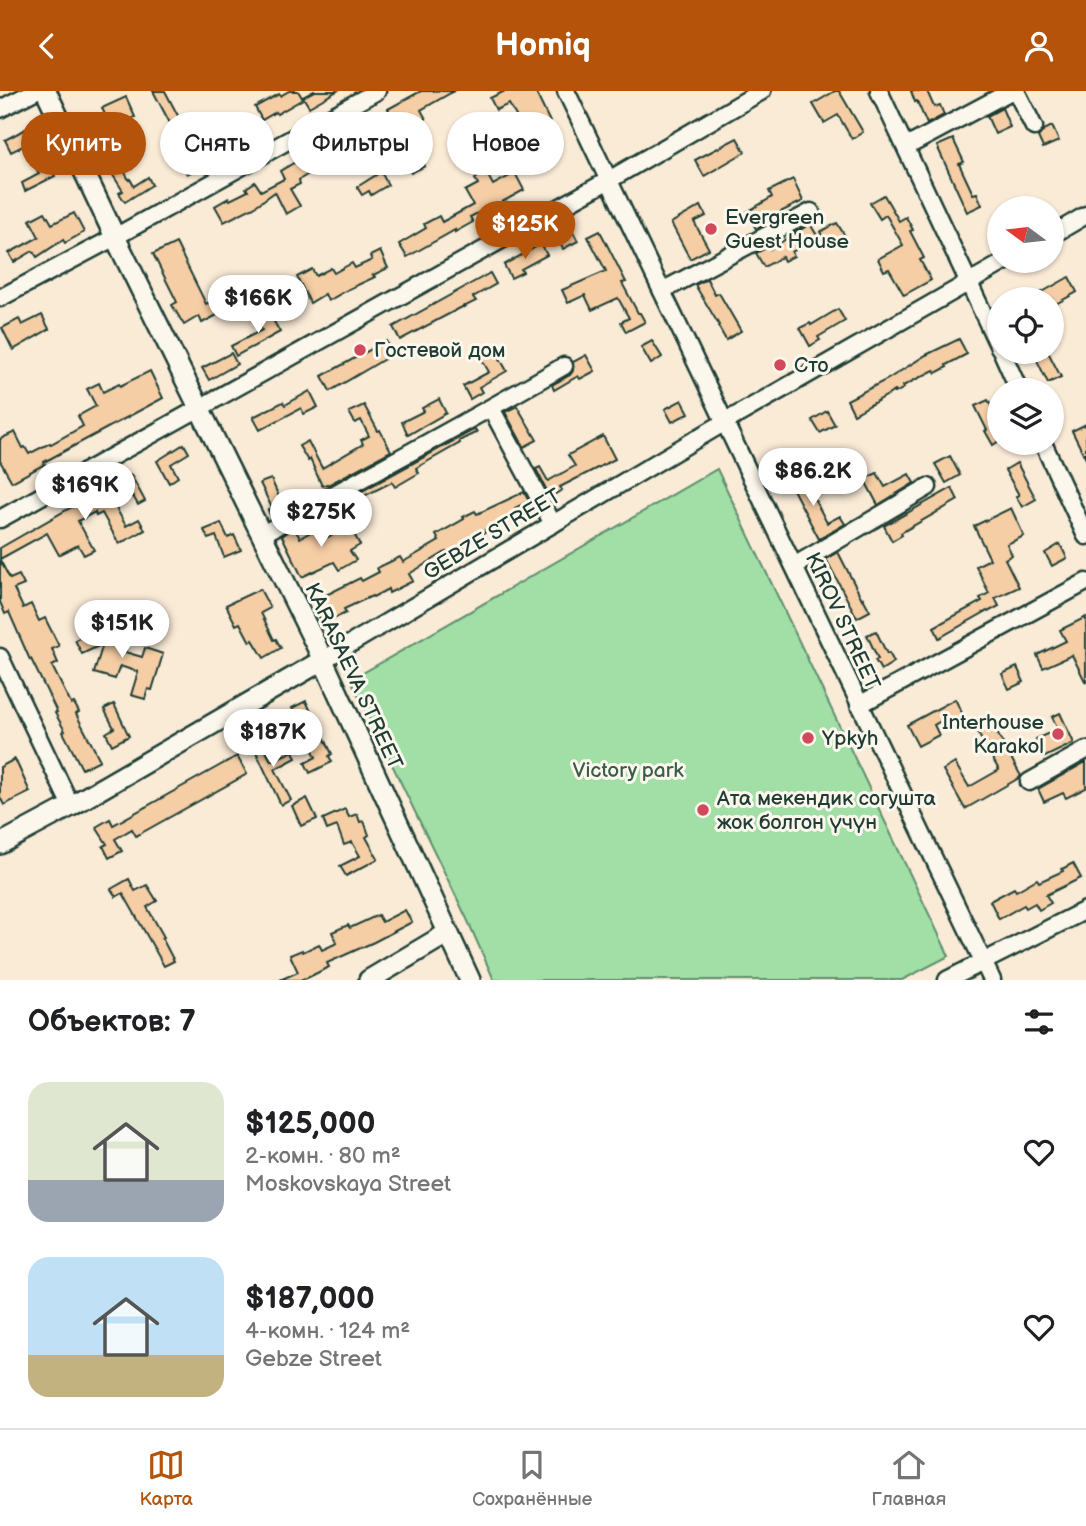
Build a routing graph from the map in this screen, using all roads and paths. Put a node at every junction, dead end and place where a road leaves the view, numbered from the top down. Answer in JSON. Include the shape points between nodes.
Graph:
{"nodes":[{"id":1,"x":35,"y":91,"type":"edge"},
{"id":2,"x":46,"y":91,"type":"edge"},
{"id":3,"x":377,"y":91,"type":"edge"},
{"id":4,"x":566,"y":91,"type":"edge"},
{"id":5,"x":762,"y":91,"type":"edge"},
{"id":6,"x":880,"y":91,"type":"edge"},
{"id":7,"x":1014,"y":91,"type":"edge"},
{"id":8,"x":0,"y":109,"type":"edge"},
{"id":9,"x":1034,"y":127,"type":"dead end"},
{"id":10,"x":906,"y":147,"type":"junction"},
{"id":11,"x":609,"y":180,"type":"junction"},
{"id":12,"x":811,"y":212,"type":"dead end"},
{"id":13,"x":1086,"y":215,"type":"edge"},
{"id":14,"x":1064,"y":228,"type":"edge"},
{"id":15,"x":115,"y":237,"type":"junction"},
{"id":16,"x":987,"y":271,"type":"edge"},
{"id":17,"x":969,"y":281,"type":"junction"},
{"id":18,"x":662,"y":291,"type":"junction"},
{"id":19,"x":0,"y":298,"type":"edge"},
{"id":20,"x":987,"y":321,"type":"edge"},
{"id":21,"x":564,"y":366,"type":"dead end"},
{"id":22,"x":200,"y":408,"type":"junction"},
{"id":23,"x":491,"y":408,"type":"junction"},
{"id":24,"x":725,"y":422,"type":"junction"},
{"id":25,"x":1049,"y":455,"type":"edge"},
{"id":26,"x":928,"y":487,"type":"dead end"},
{"id":27,"x":0,"y":519,"type":"edge"},
{"id":28,"x":553,"y":524,"type":"junction"},
{"id":29,"x":261,"y":535,"type":"junction"},
{"id":30,"x":1086,"y":536,"type":"edge"},
{"id":31,"x":794,"y":566,"type":"junction"},
{"id":32,"x":1086,"y":582,"type":"edge"},
{"id":33,"x":0,"y":657,"type":"edge"},
{"id":34,"x":323,"y":660,"type":"junction"},
{"id":35,"x":859,"y":705,"type":"junction"},
{"id":36,"x":1086,"y":750,"type":"edge"},
{"id":37,"x":1029,"y":782,"type":"dead end"},
{"id":38,"x":71,"y":806,"type":"junction"},
{"id":39,"x":0,"y":844,"type":"edge"},
{"id":40,"x":1086,"y":910,"type":"edge"},
{"id":41,"x":448,"y":933,"type":"junction"},
{"id":42,"x":983,"y":961,"type":"junction"},
{"id":43,"x":369,"y":980,"type":"edge"},
{"id":44,"x":470,"y":980,"type":"edge"},
{"id":45,"x":947,"y":980,"type":"edge"},
{"id":46,"x":992,"y":980,"type":"edge"}],
"edges":[{"from":1,"to":8,"type":"street"},
{"from":2,"to":15,"type":"main road","name":"KARASAEVA STREET"},
{"from":3,"to":15,"type":"street"},
{"from":4,"to":11,"type":"street","name":"KIROV STREET"},
{"from":5,"to":11,"type":"street"},
{"from":6,"to":10,"type":"street"},
{"from":7,"to":9,"type":"street"},
{"from":7,"to":10,"type":"street"},
{"from":10,"to":17,"type":"street"},
{"from":11,"to":18,"type":"street","name":"KIROV STREET"},
{"from":11,"to":22,"type":"street"},
{"from":12,"to":18,"type":"street"},
{"from":13,"to":14,"type":"street"},
{"from":15,"to":19,"type":"street"},
{"from":15,"to":22,"type":"main road","name":"KARASAEVA STREET"},
{"from":16,"to":17,"type":"street","name":"GEBZE STREET"},
{"from":17,"to":20,"type":"street"},
{"from":17,"to":24,"type":"street","name":"GEBZE STREET"},
{"from":18,"to":24,"type":"street","name":"KIROV STREET"},
{"from":21,"to":23,"type":"street"},
{"from":22,"to":27,"type":"street"},
{"from":22,"to":29,"type":"main road","name":"KARASAEVA STREET"},
{"from":23,"to":28,"type":"street"},
{"from":23,"to":29,"type":"street"},
{"from":24,"to":28,"type":"street","name":"GEBZE STREET"},
{"from":24,"to":31,"type":"street","name":"KIROV STREET"},
{"from":25,"to":30,"type":"street"},
{"from":26,"to":31,"type":"street"},
{"from":28,"to":34,"type":"street","name":"GEBZE STREET"},
{"from":29,"to":34,"type":"main road","name":"KARASAEVA STREET"},
{"from":31,"to":35,"type":"street","name":"KIROV STREET"},
{"from":32,"to":35,"type":"street"},
{"from":33,"to":38,"type":"street"},
{"from":34,"to":38,"type":"main road","name":"GEBZE STREET"},
{"from":34,"to":41,"type":"main road","name":"KARASAEVA STREET"},
{"from":35,"to":42,"type":"street","name":"KIROV STREET"},
{"from":36,"to":37,"type":"street"},
{"from":38,"to":39,"type":"main road","name":"GEBZE STREET"},
{"from":40,"to":42,"type":"street"},
{"from":41,"to":43,"type":"main road"},
{"from":41,"to":44,"type":"main road","name":"KARASAEVA STREET"},
{"from":42,"to":45,"type":"street"},
{"from":42,"to":46,"type":"street","name":"KIROV STREET"}]}
